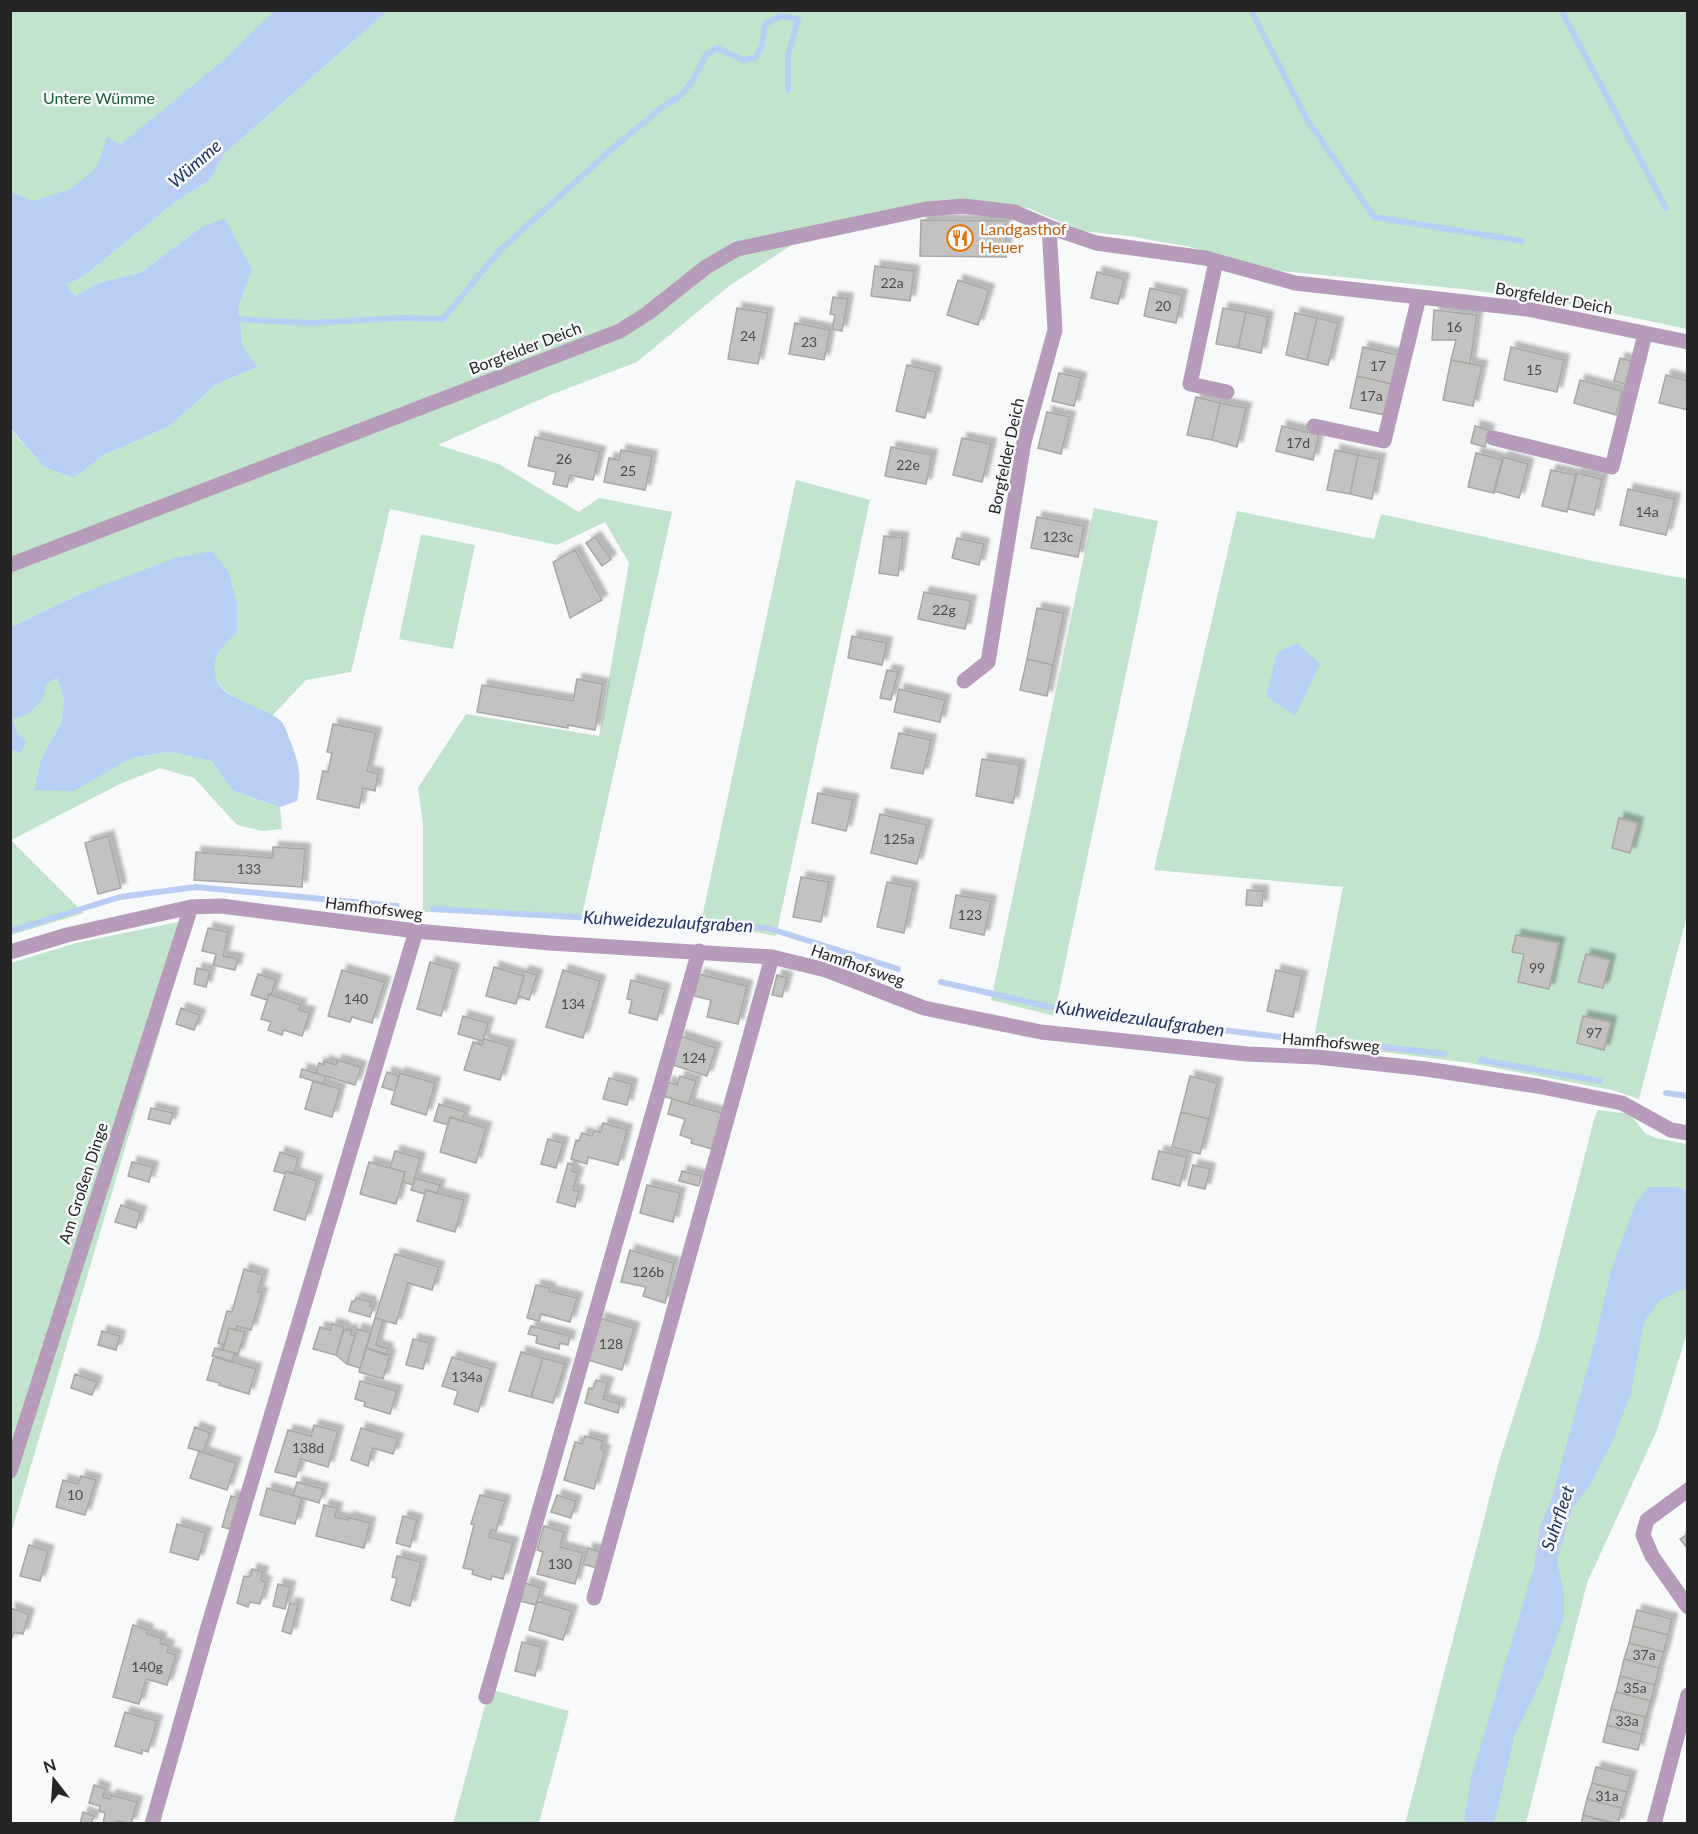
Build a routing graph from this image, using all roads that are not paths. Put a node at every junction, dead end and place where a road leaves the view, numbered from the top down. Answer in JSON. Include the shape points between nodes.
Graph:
{"nodes":[{"id":1,"x":1048,"y":227,"type":"junction"},
{"id":2,"x":1216,"y":261,"type":"junction"},
{"id":3,"x":1419,"y":297,"type":"junction"},
{"id":4,"x":1645,"y":334,"type":"junction"},
{"id":5,"x":1688,"y":342,"type":"edge"},
{"id":6,"x":1227,"y":392,"type":"dead end"},
{"id":7,"x":1314,"y":426,"type":"dead end"},
{"id":8,"x":1493,"y":438,"type":"dead end"},
{"id":9,"x":10,"y":565,"type":"edge"},
{"id":10,"x":964,"y":681,"type":"dead end"},
{"id":11,"x":191,"y":907,"type":"junction"},
{"id":12,"x":416,"y":931,"type":"junction"},
{"id":13,"x":699,"y":951,"type":"junction"},
{"id":14,"x":10,"y":952,"type":"edge"},
{"id":15,"x":772,"y":957,"type":"junction"},
{"id":16,"x":1688,"y":1133,"type":"edge"},
{"id":17,"x":10,"y":1471,"type":"edge"},
{"id":18,"x":1688,"y":1490,"type":"edge"},
{"id":19,"x":594,"y":1598,"type":"dead end"},
{"id":20,"x":1688,"y":1607,"type":"edge"},
{"id":21,"x":1688,"y":1695,"type":"edge"},
{"id":22,"x":486,"y":1697,"type":"dead end"},
{"id":23,"x":152,"y":1824,"type":"edge"},
{"id":24,"x":1654,"y":1824,"type":"edge"}],
"edges":[{"from":1,"to":2,"type":"street","name":"Borgfelder Deich","via":[[1096,243]]},
{"from":1,"to":9,"type":"street","name":"Borgfelder Deich","via":[[1014,212],[953,206],[926,208],[736,249],[620,331]]},
{"from":1,"to":10,"type":"street","name":"Borgfelder Deich","via":[[1055,330],[1024,442],[988,662]]},
{"from":2,"to":3,"type":"street","name":"Borgfelder Deich","via":[[1295,283]]},
{"from":2,"to":6,"type":"street","via":[[1190,384]]},
{"from":3,"to":4,"type":"street","name":"Borgfelder Deich","via":[[1527,309]]},
{"from":3,"to":7,"type":"street","via":[[1384,441]]},
{"from":4,"to":5,"type":"street","name":"Borgfelder Deich"},
{"from":4,"to":8,"type":"street","via":[[1612,467]]},
{"from":11,"to":12,"type":"street","name":"Hamfhofsweg","via":[[220,906]]},
{"from":11,"to":14,"type":"street","name":"Hamfhofsweg"},
{"from":11,"to":17,"type":"street","name":"Am Großen Dinge"},
{"from":12,"to":13,"type":"street","name":"Hamfhofsweg"},
{"from":12,"to":23,"type":"street"},
{"from":13,"to":15,"type":"street","name":"Hamfhofsweg"},
{"from":13,"to":22,"type":"street"},
{"from":15,"to":16,"type":"street","name":"Hamfhofsweg","via":[[826,970],[924,1008],[1041,1032],[1415,1067],[1537,1086],[1622,1103],[1671,1130]]},
{"from":15,"to":19,"type":"street"},
{"from":18,"to":20,"type":"street","via":[[1647,1520],[1643,1534],[1652,1556]]},
{"from":21,"to":24,"type":"street"}]}
